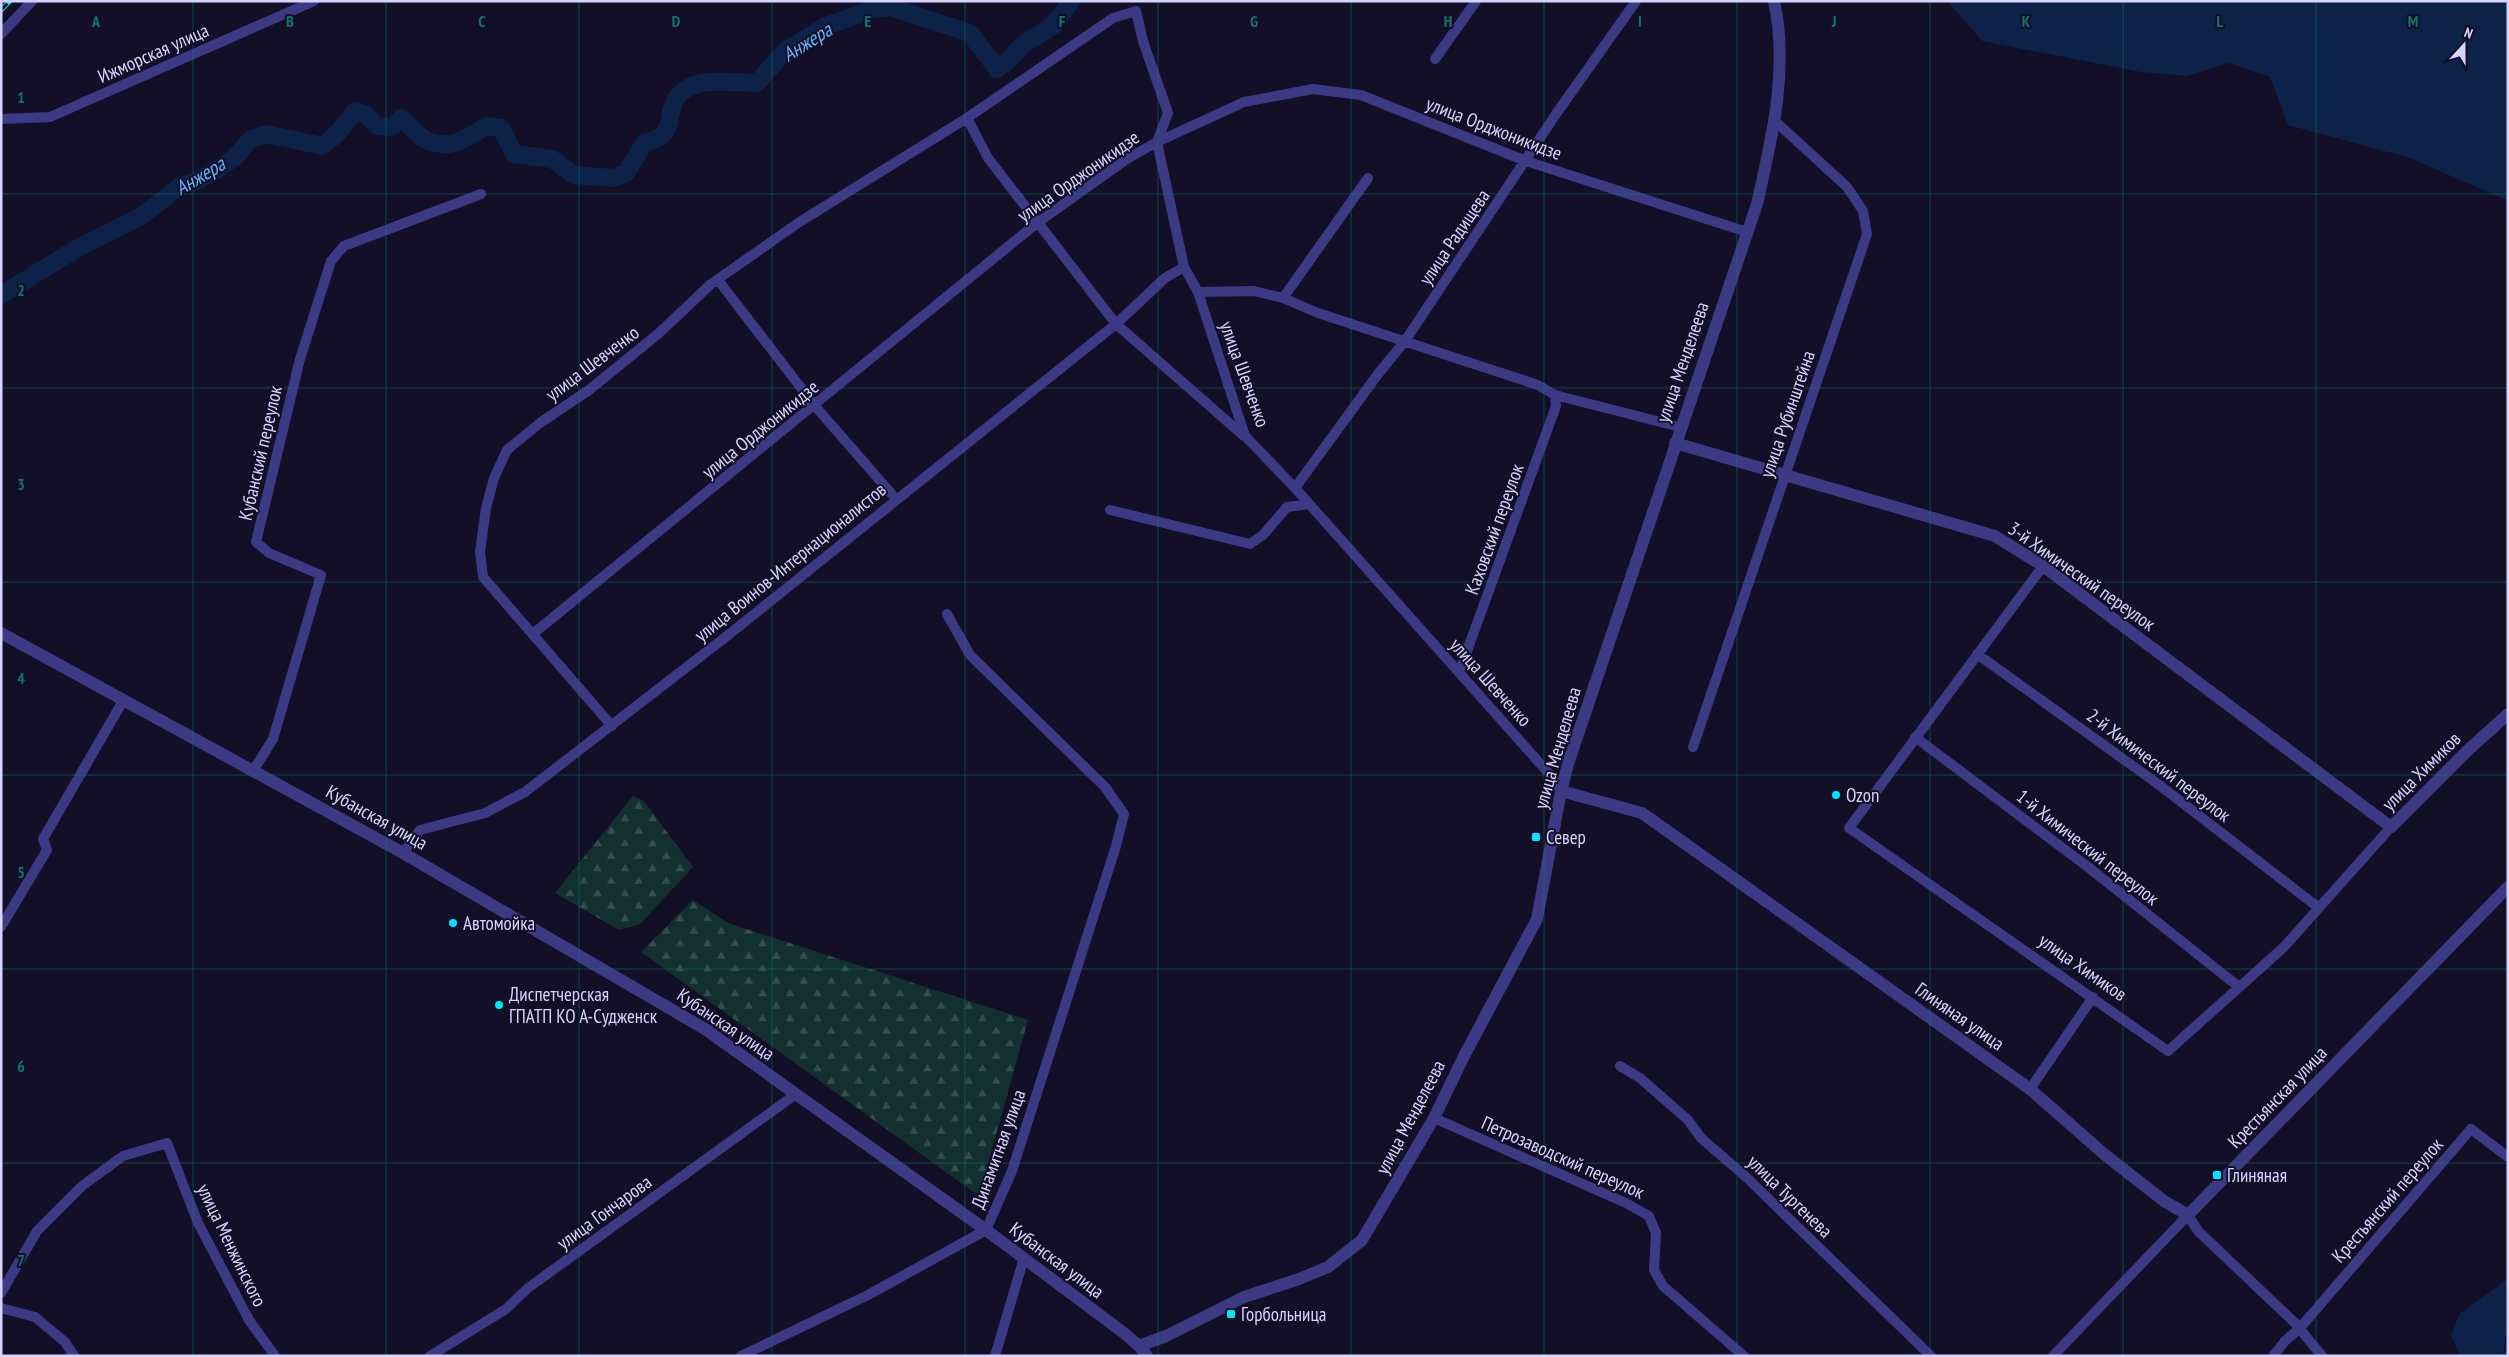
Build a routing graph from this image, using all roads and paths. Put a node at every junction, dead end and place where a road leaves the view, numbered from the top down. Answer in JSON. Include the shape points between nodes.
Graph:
{"nodes":[{"id":1,"x":32,"y":1,"type":"edge"},
{"id":2,"x":314,"y":1,"type":"edge"},
{"id":3,"x":1476,"y":1,"type":"edge"},
{"id":4,"x":1636,"y":1,"type":"edge"},
{"id":5,"x":1774,"y":1,"type":"edge"},
{"id":6,"x":1,"y":34,"type":"edge"},
{"id":7,"x":1435,"y":59,"type":"dead end"},
{"id":8,"x":967,"y":118,"type":"junction"},
{"id":9,"x":1,"y":119,"type":"edge"},
{"id":10,"x":1776,"y":122,"type":"junction"},
{"id":11,"x":1157,"y":142,"type":"junction"},
{"id":12,"x":1526,"y":161,"type":"junction"},
{"id":13,"x":1368,"y":178,"type":"dead end"},
{"id":14,"x":481,"y":194,"type":"dead end"},
{"id":15,"x":1037,"y":224,"type":"junction"},
{"id":16,"x":1747,"y":232,"type":"junction"},
{"id":17,"x":1184,"y":267,"type":"junction"},
{"id":18,"x":718,"y":280,"type":"junction"},
{"id":19,"x":1198,"y":292,"type":"junction"},
{"id":20,"x":1283,"y":298,"type":"junction"},
{"id":21,"x":1116,"y":324,"type":"junction"},
{"id":22,"x":1405,"y":341,"type":"junction"},
{"id":23,"x":1555,"y":395,"type":"junction"},
{"id":24,"x":815,"y":406,"type":"junction"},
{"id":25,"x":1680,"y":428,"type":"junction"},
{"id":26,"x":1245,"y":436,"type":"junction"},
{"id":27,"x":1675,"y":443,"type":"junction"},
{"id":28,"x":1785,"y":474,"type":"junction"},
{"id":29,"x":1294,"y":488,"type":"junction"},
{"id":30,"x":896,"y":499,"type":"junction"},
{"id":31,"x":1309,"y":504,"type":"junction"},
{"id":32,"x":1110,"y":510,"type":"dead end"},
{"id":33,"x":2043,"y":566,"type":"junction"},
{"id":34,"x":946,"y":614,"type":"dead end"},
{"id":35,"x":1,"y":633,"type":"edge"},
{"id":36,"x":534,"y":634,"type":"junction"},
{"id":37,"x":1977,"y":654,"type":"junction"},
{"id":38,"x":1459,"y":673,"type":"junction"},
{"id":39,"x":123,"y":701,"type":"junction"},
{"id":40,"x":2508,"y":714,"type":"edge"},
{"id":41,"x":612,"y":726,"type":"junction"},
{"id":42,"x":1915,"y":737,"type":"junction"},
{"id":43,"x":1693,"y":747,"type":"dead end"},
{"id":44,"x":253,"y":770,"type":"junction"},
{"id":45,"x":1561,"y":791,"type":"junction"},
{"id":46,"x":2391,"y":827,"type":"junction"},
{"id":47,"x":403,"y":853,"type":"junction"},
{"id":48,"x":2508,"y":887,"type":"edge"},
{"id":49,"x":2319,"y":908,"type":"junction"},
{"id":50,"x":1,"y":927,"type":"edge"},
{"id":51,"x":2239,"y":987,"type":"junction"},
{"id":52,"x":2093,"y":997,"type":"junction"},
{"id":53,"x":1620,"y":1066,"type":"dead end"},
{"id":54,"x":2030,"y":1089,"type":"junction"},
{"id":55,"x":796,"y":1094,"type":"junction"},
{"id":56,"x":1434,"y":1118,"type":"junction"},
{"id":57,"x":2508,"y":1157,"type":"edge"},
{"id":58,"x":2188,"y":1215,"type":"junction"},
{"id":59,"x":986,"y":1230,"type":"junction"},
{"id":60,"x":1024,"y":1258,"type":"junction"},
{"id":61,"x":1,"y":1294,"type":"edge"},
{"id":62,"x":1,"y":1308,"type":"edge"},
{"id":63,"x":2300,"y":1328,"type":"junction"},
{"id":64,"x":1143,"y":1351,"type":"edge"},
{"id":65,"x":742,"y":1355,"type":"edge"},
{"id":66,"x":74,"y":1356,"type":"edge"},
{"id":67,"x":275,"y":1356,"type":"edge"},
{"id":68,"x":430,"y":1356,"type":"edge"},
{"id":69,"x":996,"y":1356,"type":"edge"},
{"id":70,"x":1744,"y":1356,"type":"edge"},
{"id":71,"x":1931,"y":1356,"type":"edge"},
{"id":72,"x":2053,"y":1356,"type":"edge"},
{"id":73,"x":2273,"y":1356,"type":"edge"},
{"id":74,"x":2322,"y":1356,"type":"edge"}],
"edges":[{"from":1,"to":6,"type":"street"},
{"from":2,"to":9,"type":"street","name":"Ижморская улица","via":[[50,117]]},
{"from":3,"to":7,"type":"street"},
{"from":4,"to":12,"type":"street","name":"улица Радищева"},
{"from":5,"to":10,"type":"street","name":"улица Менделеева","via":[[1780,28]]},
{"from":8,"to":11,"type":"street","name":"улица Шевченко","via":[[1112,18],[1136,11],[1168,112]]},
{"from":8,"to":15,"type":"street","via":[[988,158]]},
{"from":8,"to":18,"type":"street","name":"улица Шевченко","via":[[848,190]]},
{"from":10,"to":16,"type":"street","name":"улица Менделеева","via":[[1757,204]]},
{"from":10,"to":28,"type":"street","name":"улица Рубинштейна","via":[[1847,187],[1863,211],[1867,234]]},
{"from":11,"to":12,"type":"street","name":"улица Орджоникидзе","via":[[1244,102],[1313,89],[1361,95]]},
{"from":11,"to":15,"type":"street","name":"улица Орджоникидзе"},
{"from":11,"to":17,"type":"street","name":"улица Шевченко"},
{"from":12,"to":16,"type":"street","name":"улица Орджоникидзе"},
{"from":12,"to":22,"type":"street","name":"улица Радищева"},
{"from":13,"to":20,"type":"street"},
{"from":14,"to":44,"type":"street","name":"Кубанский переулок","via":[[344,246],[332,261],[300,359],[256,542],[269,553],[321,575],[273,739]]},
{"from":15,"to":21,"type":"street"},
{"from":15,"to":24,"type":"street","name":"улица Орджоникидзе"},
{"from":16,"to":25,"type":"street","name":"улица Менделеева"},
{"from":17,"to":19,"type":"street","name":"улица Шевченко"},
{"from":17,"to":21,"type":"street","name":"улица Воинов-Интернационалистов","via":[[1165,278]]},
{"from":18,"to":24,"type":"street"},
{"from":18,"to":36,"type":"street","name":"улица Шевченко","via":[[597,384],[507,450],[494,478],[486,508],[480,552],[483,577]]},
{"from":19,"to":20,"type":"street","via":[[1254,291]]},
{"from":19,"to":26,"type":"street","name":"улица Шевченко"},
{"from":20,"to":22,"type":"street","via":[[1318,313]]},
{"from":21,"to":26,"type":"street"},
{"from":21,"to":30,"type":"street","name":"улица Воинов-Интернационалистов"},
{"from":22,"to":23,"type":"street","via":[[1538,385]]},
{"from":22,"to":29,"type":"street","name":"улица Радищева"},
{"from":23,"to":25,"type":"street"},
{"from":23,"to":38,"type":"street","name":"Каховский переулок","via":[[1553,415]]},
{"from":24,"to":30,"type":"street"},
{"from":24,"to":36,"type":"street","name":"улица Орджоникидзе"},
{"from":25,"to":27,"type":"street","name":"улица Менделеева"},
{"from":26,"to":29,"type":"street","name":"улица Шевченко"},
{"from":27,"to":28,"type":"street","name":"3-й Химический переулок"},
{"from":27,"to":45,"type":"street","name":"улица Менделеева"},
{"from":28,"to":33,"type":"street","name":"3-й Химический переулок","via":[[1995,536]]},
{"from":28,"to":43,"type":"street","name":"улица Рубинштейна"},
{"from":29,"to":31,"type":"street","name":"улица Шевченко"},
{"from":30,"to":41,"type":"street","name":"улица Воинов-Интернационалистов"},
{"from":31,"to":32,"type":"street","via":[[1287,507],[1263,535],[1250,544]]},
{"from":31,"to":38,"type":"street","name":"улица Шевченко"},
{"from":33,"to":37,"type":"street","name":"улица Химиков"},
{"from":33,"to":46,"type":"street","name":"3-й Химический переулок"},
{"from":34,"to":59,"type":"street","name":"Динамитная улица","via":[[970,655],[1105,786],[1124,814],[1012,1171]]},
{"from":35,"to":39,"type":"street","name":"Кубанская улица"},
{"from":36,"to":41,"type":"street","name":"улица Шевченко"},
{"from":37,"to":42,"type":"street","name":"улица Химиков"},
{"from":37,"to":49,"type":"street","name":"2-й Химический переулок","via":[[2158,784]]},
{"from":38,"to":45,"type":"street","name":"улица Шевченко"},
{"from":39,"to":44,"type":"street","name":"Кубанская улица"},
{"from":39,"to":50,"type":"street","via":[[42,839],[47,850]]},
{"from":40,"to":46,"type":"street","name":"улица Химиков"},
{"from":41,"to":47,"type":"street","name":"улица Воинов-Интернационалистов","via":[[525,792],[485,813],[420,830]]},
{"from":42,"to":51,"type":"street","name":"1-й Химический переулок","via":[[2088,867]]},
{"from":42,"to":52,"type":"street","name":"улица Химиков","via":[[1849,828]]},
{"from":44,"to":47,"type":"street","name":"Кубанская улица"},
{"from":45,"to":54,"type":"street","name":"Глиняная улица","via":[[1642,813]]},
{"from":45,"to":56,"type":"street","name":"улица Менделеева","via":[[1537,919]]},
{"from":46,"to":49,"type":"street","name":"улица Химиков"},
{"from":47,"to":55,"type":"street","name":"Кубанская улица","via":[[705,1029]]},
{"from":48,"to":58,"type":"street","name":"Крестьянская улица"},
{"from":49,"to":51,"type":"street","name":"улица Химиков","via":[[2284,947]]},
{"from":51,"to":52,"type":"street","name":"улица Химиков","via":[[2168,1051]]},
{"from":52,"to":54,"type":"street"},
{"from":53,"to":71,"type":"street","name":"улица Тургенева","via":[[1640,1078],[1688,1120],[1701,1138],[1745,1176]]},
{"from":54,"to":58,"type":"street","name":"Глиняная улица","via":[[2112,1160],[2164,1201]]},
{"from":55,"to":59,"type":"street","name":"Кубанская улица"},
{"from":55,"to":68,"type":"street","name":"улица Гончарова","via":[[528,1288],[506,1309]]},
{"from":56,"to":64,"type":"street","name":"улица Менделеева","via":[[1355,1247],[1328,1267],[1244,1296]]},
{"from":56,"to":70,"type":"street","name":"Петрозаводский переулок","via":[[1649,1216],[1656,1233],[1654,1270],[1663,1286]]},
{"from":57,"to":63,"type":"street","name":"Крестьянский переулок","via":[[2471,1129]]},
{"from":58,"to":63,"type":"street","name":"Глиняная улица","via":[[2198,1231]]},
{"from":58,"to":72,"type":"street","name":"Крестьянская улица"},
{"from":59,"to":60,"type":"street","name":"Кубанская улица"},
{"from":59,"to":65,"type":"street","name":"Динамитная улица","via":[[868,1295]]},
{"from":60,"to":64,"type":"street","name":"Кубанская улица"},
{"from":60,"to":69,"type":"street"},
{"from":61,"to":67,"type":"street","name":"улица Менжинского","via":[[37,1231],[82,1186],[123,1156],[167,1143],[202,1232],[249,1320]]},
{"from":62,"to":66,"type":"street","via":[[35,1318],[65,1342]]},
{"from":63,"to":73,"type":"street"},
{"from":63,"to":74,"type":"street","name":"Глиняная улица"}]}
